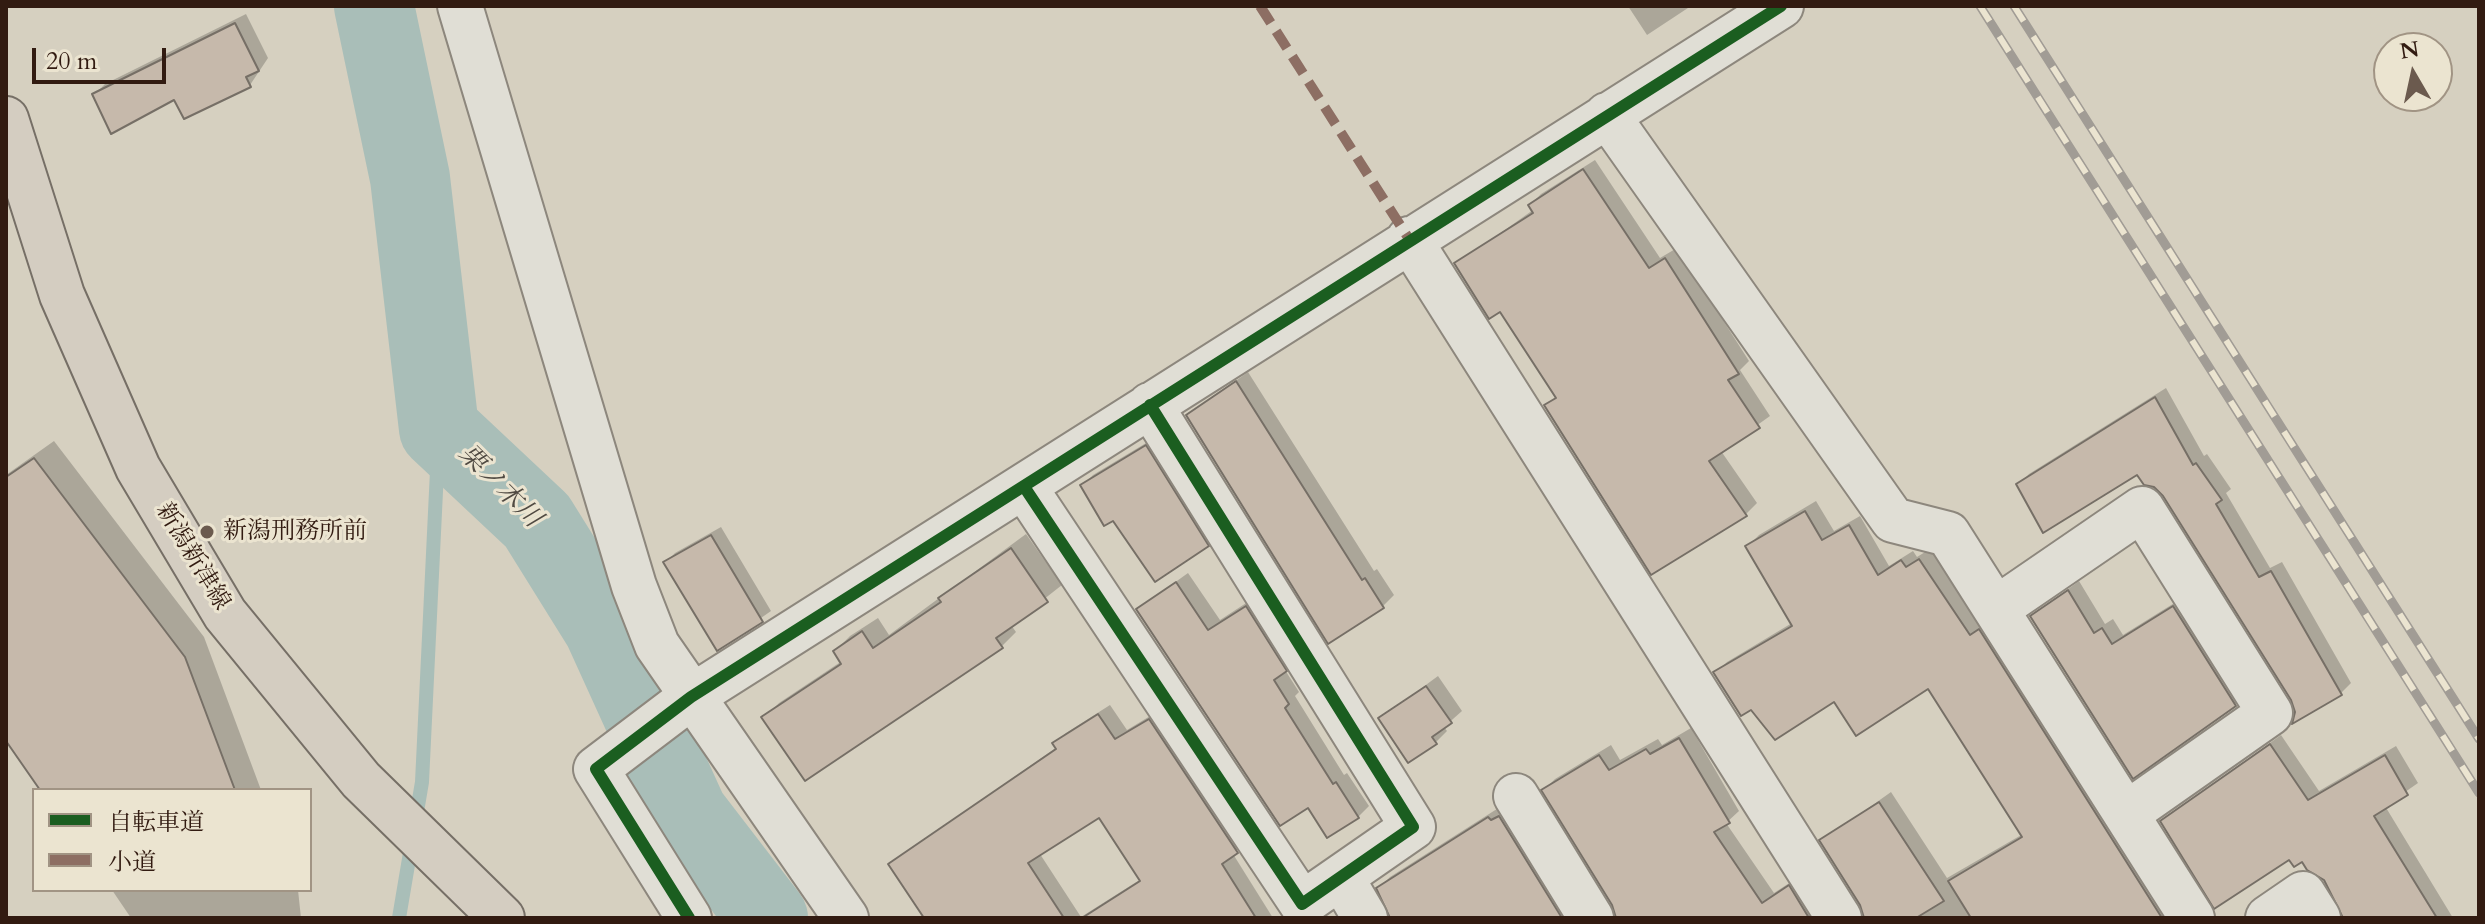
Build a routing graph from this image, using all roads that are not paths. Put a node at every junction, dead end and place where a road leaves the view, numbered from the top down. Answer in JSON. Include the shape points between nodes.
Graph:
{"nodes":[{"id":1,"x":460,"y":6,"type":"edge"},
{"id":2,"x":1781,"y":6,"type":"edge"},
{"id":3,"x":1607,"y":115,"type":"junction"},
{"id":4,"x":6,"y":119,"type":"edge"},
{"id":5,"x":1409,"y":239,"type":"junction"},
{"id":6,"x":1150,"y":405,"type":"junction"},
{"id":7,"x":1025,"y":488,"type":"junction"},
{"id":8,"x":1996,"y":609,"type":"junction"},
{"id":9,"x":691,"y":697,"type":"junction"},
{"id":10,"x":1516,"y":796,"type":"dead end"},
{"id":11,"x":2126,"y":814,"type":"junction"},
{"id":12,"x":1341,"y":877,"type":"junction"},
{"id":13,"x":502,"y":918,"type":"edge"},
{"id":14,"x":689,"y":918,"type":"edge"},
{"id":15,"x":846,"y":918,"type":"edge"},
{"id":16,"x":1365,"y":918,"type":"edge"},
{"id":17,"x":1591,"y":918,"type":"edge"},
{"id":18,"x":1839,"y":918,"type":"edge"},
{"id":19,"x":2192,"y":918,"type":"edge"},
{"id":20,"x":2268,"y":918,"type":"edge"},
{"id":21,"x":2318,"y":918,"type":"edge"}],
"edges":[{"from":1,"to":9,"type":"street","via":[[634,586],[657,645]]},
{"from":2,"to":3,"type":"street"},
{"from":3,"to":5,"type":"street"},
{"from":3,"to":8,"type":"street","via":[[1893,520],[1948,534]]},
{"from":4,"to":13,"type":"main road","name":"新潟新津線","via":[[62,295],[138,468],[225,614],[361,780]]},
{"from":5,"to":6,"type":"street"},
{"from":5,"to":18,"type":"street"},
{"from":6,"to":7,"type":"street"},
{"from":6,"to":12,"type":"street","via":[[1413,827]]},
{"from":7,"to":9,"type":"street"},
{"from":7,"to":12,"type":"street","via":[[1302,904]]},
{"from":8,"to":11,"type":"street"},
{"from":8,"to":11,"type":"street","via":[[2142,509],[2270,713]]},
{"from":9,"to":14,"type":"street","via":[[596,769]]},
{"from":9,"to":15,"type":"street"},
{"from":10,"to":17,"type":"street"},
{"from":11,"to":19,"type":"street"},
{"from":12,"to":16,"type":"street"},
{"from":20,"to":21,"type":"street","via":[[2303,894]]}]}
